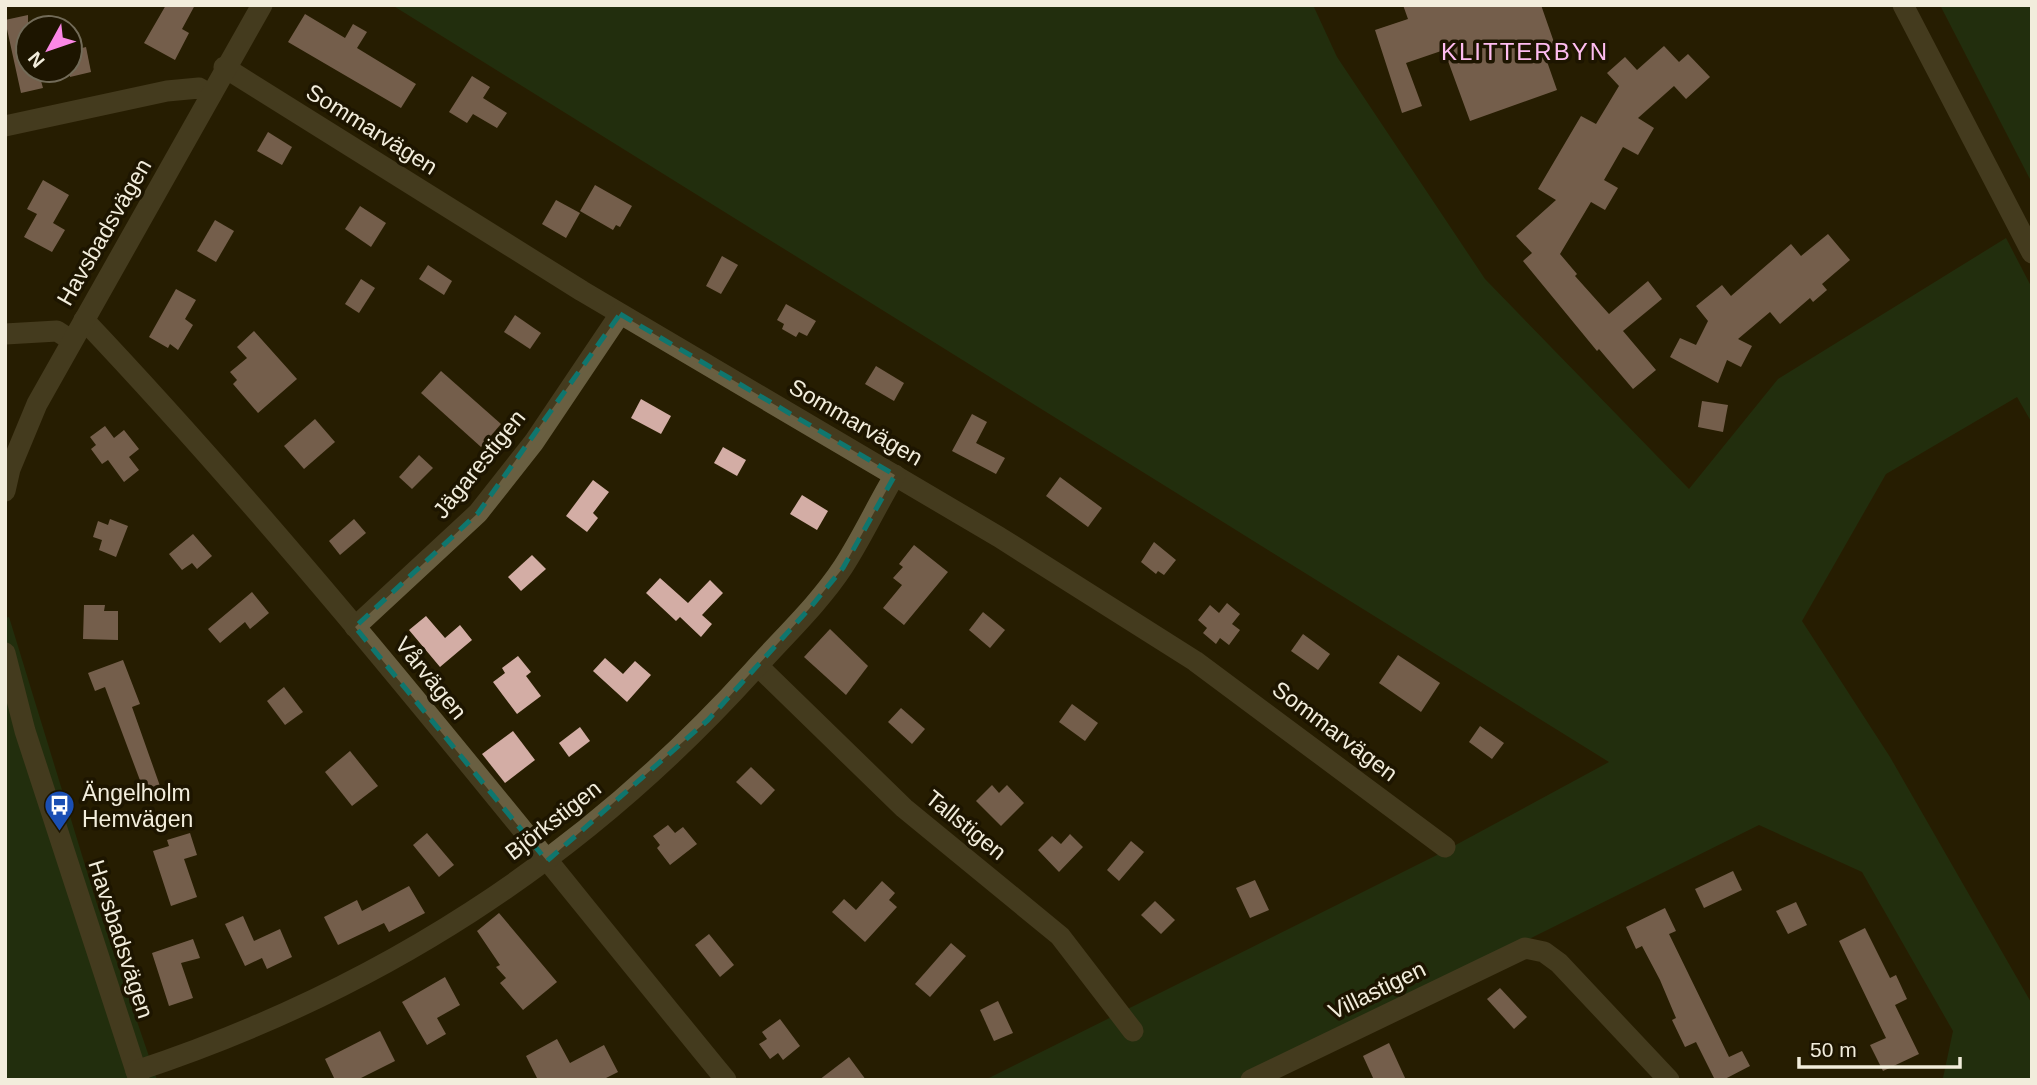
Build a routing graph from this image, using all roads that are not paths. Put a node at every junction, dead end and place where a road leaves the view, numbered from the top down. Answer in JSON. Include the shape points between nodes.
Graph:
{"nodes":[{"id":1,"x":262,"y":5,"type":"edge"},
{"id":2,"x":1903,"y":5,"type":"edge"},
{"id":3,"x":224,"y":67,"type":"junction"},
{"id":4,"x":211,"y":96,"type":"junction"},
{"id":5,"x":5,"y":126,"type":"edge"},
{"id":6,"x":2032,"y":253,"type":"edge"},
{"id":7,"x":620,"y":314,"type":"junction"},
{"id":8,"x":84,"y":320,"type":"junction"},
{"id":9,"x":5,"y":334,"type":"edge"},
{"id":10,"x":71,"y":340,"type":"junction"},
{"id":11,"x":895,"y":475,"type":"junction"},
{"id":12,"x":5,"y":491,"type":"edge"},
{"id":13,"x":355,"y":627,"type":"junction"},
{"id":14,"x":5,"y":653,"type":"edge"},
{"id":15,"x":758,"y":666,"type":"junction"},
{"id":16,"x":1446,"y":847,"type":"dead end"},
{"id":17,"x":547,"y":861,"type":"junction"},
{"id":18,"x":1133,"y":1031,"type":"dead end"},
{"id":19,"x":137,"y":1075,"type":"edge"},
{"id":20,"x":726,"y":1080,"type":"edge"},
{"id":21,"x":1251,"y":1080,"type":"edge"},
{"id":22,"x":1669,"y":1080,"type":"edge"}],
"edges":[{"from":1,"to":3,"type":"street","name":"Havsbadsvägen"},
{"from":2,"to":6,"type":"street"},
{"from":3,"to":4,"type":"street","name":"Havsbadsvägen"},
{"from":3,"to":7,"type":"street","name":"Sommarvägen"},
{"from":4,"to":5,"type":"street","via":[[199,88],[167,91]]},
{"from":4,"to":8,"type":"street","name":"Havsbadsvägen"},
{"from":7,"to":11,"type":"street","name":"Sommarvägen"},
{"from":7,"to":13,"type":"street","name":"Jägarestigen","via":[[534,442],[478,513]]},
{"from":8,"to":10,"type":"street","name":"Havsbadsvägen"},
{"from":8,"to":13,"type":"street","name":"Vårvägen","via":[[197,439]]},
{"from":9,"to":10,"type":"street","via":[[57,331]]},
{"from":10,"to":12,"type":"street","name":"Havsbadsvägen","via":[[37,404]]},
{"from":11,"to":15,"type":"street","name":"Björkstigen","via":[[843,568]]},
{"from":11,"to":16,"type":"street","name":"Sommarvägen","via":[[1195,661]]},
{"from":13,"to":17,"type":"street","name":"Vårvägen"},
{"from":14,"to":19,"type":"street","name":"Havsbadsvägen","via":[[24,731]]},
{"from":15,"to":17,"type":"street","name":"Björkstigen","via":[[656,771]]},
{"from":15,"to":18,"type":"street","name":"Tallstigen","via":[[904,808],[1060,936]]},
{"from":17,"to":19,"type":"street","name":"Björkstigen","via":[[383,967]]},
{"from":17,"to":20,"type":"street","name":"Vårvägen"},
{"from":21,"to":22,"type":"street","name":"Villastigen","via":[[1525,947],[1544,951],[1559,963]]}]}
